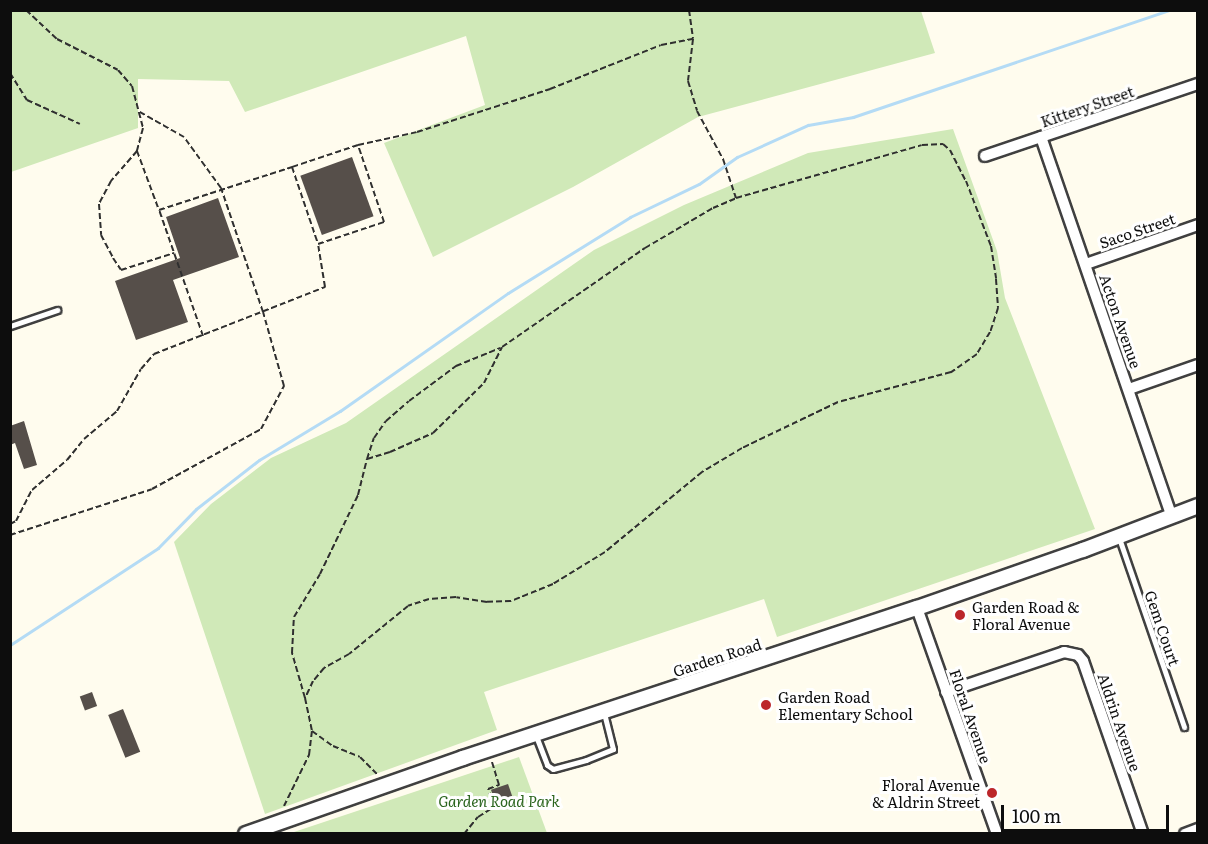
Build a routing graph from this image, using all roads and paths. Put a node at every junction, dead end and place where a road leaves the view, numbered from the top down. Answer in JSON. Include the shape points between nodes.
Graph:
{"nodes":[{"id":1,"x":26,"y":10,"type":"edge"},
{"id":2,"x":689,"y":10,"type":"edge"},
{"id":3,"x":693,"y":39,"type":"junction"},
{"id":4,"x":10,"y":73,"type":"edge"},
{"id":5,"x":1197,"y":84,"type":"edge"},
{"id":6,"x":140,"y":112,"type":"junction"},
{"id":7,"x":80,"y":124,"type":"dead end"},
{"id":8,"x":1041,"y":137,"type":"junction"},
{"id":9,"x":358,"y":145,"type":"junction"},
{"id":10,"x":137,"y":151,"type":"junction"},
{"id":11,"x":986,"y":156,"type":"dead end"},
{"id":12,"x":292,"y":167,"type":"junction"},
{"id":13,"x":221,"y":188,"type":"junction"},
{"id":14,"x":736,"y":198,"type":"junction"},
{"id":15,"x":159,"y":210,"type":"junction"},
{"id":16,"x":1197,"y":225,"type":"edge"},
{"id":17,"x":318,"y":244,"type":"junction"},
{"id":18,"x":174,"y":253,"type":"junction"},
{"id":19,"x":1086,"y":264,"type":"junction"},
{"id":20,"x":57,"y":310,"type":"dead end"},
{"id":21,"x":263,"y":312,"type":"junction"},
{"id":22,"x":10,"y":326,"type":"edge"},
{"id":23,"x":203,"y":336,"type":"junction"},
{"id":24,"x":502,"y":346,"type":"junction"},
{"id":25,"x":1197,"y":365,"type":"edge"},
{"id":26,"x":1129,"y":388,"type":"junction"},
{"id":27,"x":367,"y":459,"type":"junction"},
{"id":28,"x":1197,"y":506,"type":"edge"},
{"id":29,"x":1171,"y":515,"type":"junction"},
{"id":30,"x":10,"y":524,"type":"edge"},
{"id":31,"x":10,"y":535,"type":"edge"},
{"id":32,"x":1119,"y":537,"type":"junction"},
{"id":33,"x":917,"y":608,"type":"junction"},
{"id":34,"x":946,"y":692,"type":"junction"},
{"id":35,"x":305,"y":698,"type":"junction"},
{"id":36,"x":604,"y":712,"type":"junction"},
{"id":37,"x":1184,"y":728,"type":"dead end"},
{"id":38,"x":312,"y":731,"type":"junction"},
{"id":39,"x":535,"y":735,"type":"junction"},
{"id":40,"x":488,"y":750,"type":"junction"},
{"id":41,"x":385,"y":784,"type":"junction"},
{"id":42,"x":277,"y":823,"type":"junction"},
{"id":43,"x":1197,"y":829,"type":"edge"},
{"id":44,"x":246,"y":834,"type":"edge"},
{"id":45,"x":464,"y":834,"type":"edge"},
{"id":46,"x":997,"y":834,"type":"edge"},
{"id":47,"x":1143,"y":834,"type":"edge"},
{"id":48,"x":1185,"y":834,"type":"edge"}],
"edges":[{"from":1,"to":6,"type":"path","via":[[57,39],[118,70],[132,86]]},
{"from":2,"to":3,"type":"path"},
{"from":3,"to":9,"type":"path","via":[[661,45],[550,89],[417,132]]},
{"from":3,"to":14,"type":"path","via":[[688,81],[697,111],[723,159]]},
{"from":4,"to":7,"type":"path","via":[[27,100]]},
{"from":5,"to":8,"type":"street","name":"Kittery Street"},
{"from":6,"to":10,"type":"path","via":[[143,128]]},
{"from":6,"to":13,"type":"path","via":[[184,137]]},
{"from":8,"to":11,"type":"street","name":"Kittery Street"},
{"from":8,"to":19,"type":"street","name":"Acton Avenue"},
{"from":9,"to":12,"type":"path"},
{"from":9,"to":17,"type":"path","via":[[384,222]]},
{"from":10,"to":15,"type":"path"},
{"from":10,"to":18,"type":"path","via":[[111,181],[99,204],[101,236],[121,270]]},
{"from":12,"to":13,"type":"path"},
{"from":12,"to":17,"type":"path"},
{"from":13,"to":15,"type":"path"},
{"from":13,"to":21,"type":"path"},
{"from":14,"to":24,"type":"path","via":[[645,248]]},
{"from":14,"to":35,"type":"path","via":[[922,145],[942,144],[950,150],[966,181],[991,246],[998,308],[990,332],[977,354],[951,372],[838,402],[742,448],[702,472],[605,552],[554,584],[511,601],[456,597],[429,599],[408,606],[349,654],[324,668]]},
{"from":15,"to":18,"type":"path"},
{"from":16,"to":19,"type":"street","name":"Saco Street"},
{"from":17,"to":21,"type":"path","via":[[325,287]]},
{"from":18,"to":23,"type":"path"},
{"from":19,"to":26,"type":"street","name":"Acton Avenue"},
{"from":20,"to":22,"type":"lane"},
{"from":21,"to":23,"type":"path"},
{"from":21,"to":31,"type":"path","via":[[284,386],[261,429],[152,489]]},
{"from":23,"to":30,"type":"path","via":[[154,354],[117,411],[32,490],[16,521]]},
{"from":24,"to":27,"type":"path","via":[[456,366],[409,401],[386,421],[374,438]]},
{"from":24,"to":27,"type":"path","via":[[484,383],[433,433]]},
{"from":25,"to":26,"type":"street"},
{"from":26,"to":29,"type":"street","name":"Acton Avenue"},
{"from":27,"to":35,"type":"path","via":[[358,495],[320,574],[294,617],[292,652]]},
{"from":28,"to":29,"type":"street","name":"Garden Road"},
{"from":29,"to":32,"type":"street","name":"Garden Road"},
{"from":32,"to":33,"type":"street","name":"Garden Road"},
{"from":32,"to":37,"type":"lane","name":"Gem Court"},
{"from":33,"to":34,"type":"street","name":"Floral Avenue"},
{"from":33,"to":36,"type":"street","name":"Garden Road"},
{"from":34,"to":46,"type":"street","name":"Floral Avenue"},
{"from":34,"to":47,"type":"street","name":"Aldrin Avenue","via":[[1064,652],[1078,654]]},
{"from":35,"to":38,"type":"path"},
{"from":36,"to":39,"type":"street","name":"Garden Road"},
{"from":36,"to":39,"type":"lane","via":[[613,748],[586,760],[553,769],[546,765]]},
{"from":38,"to":41,"type":"path","via":[[333,746],[360,757]]},
{"from":38,"to":42,"type":"path","via":[[309,755]]},
{"from":39,"to":40,"type":"street","name":"Garden Road"},
{"from":40,"to":41,"type":"street","name":"Garden Road"},
{"from":40,"to":45,"type":"path","via":[[499,785],[489,789],[494,807],[478,817]]},
{"from":41,"to":42,"type":"street","name":"Garden Road"},
{"from":42,"to":44,"type":"street","name":"Garden Road"},
{"from":43,"to":48,"type":"street"}]}
